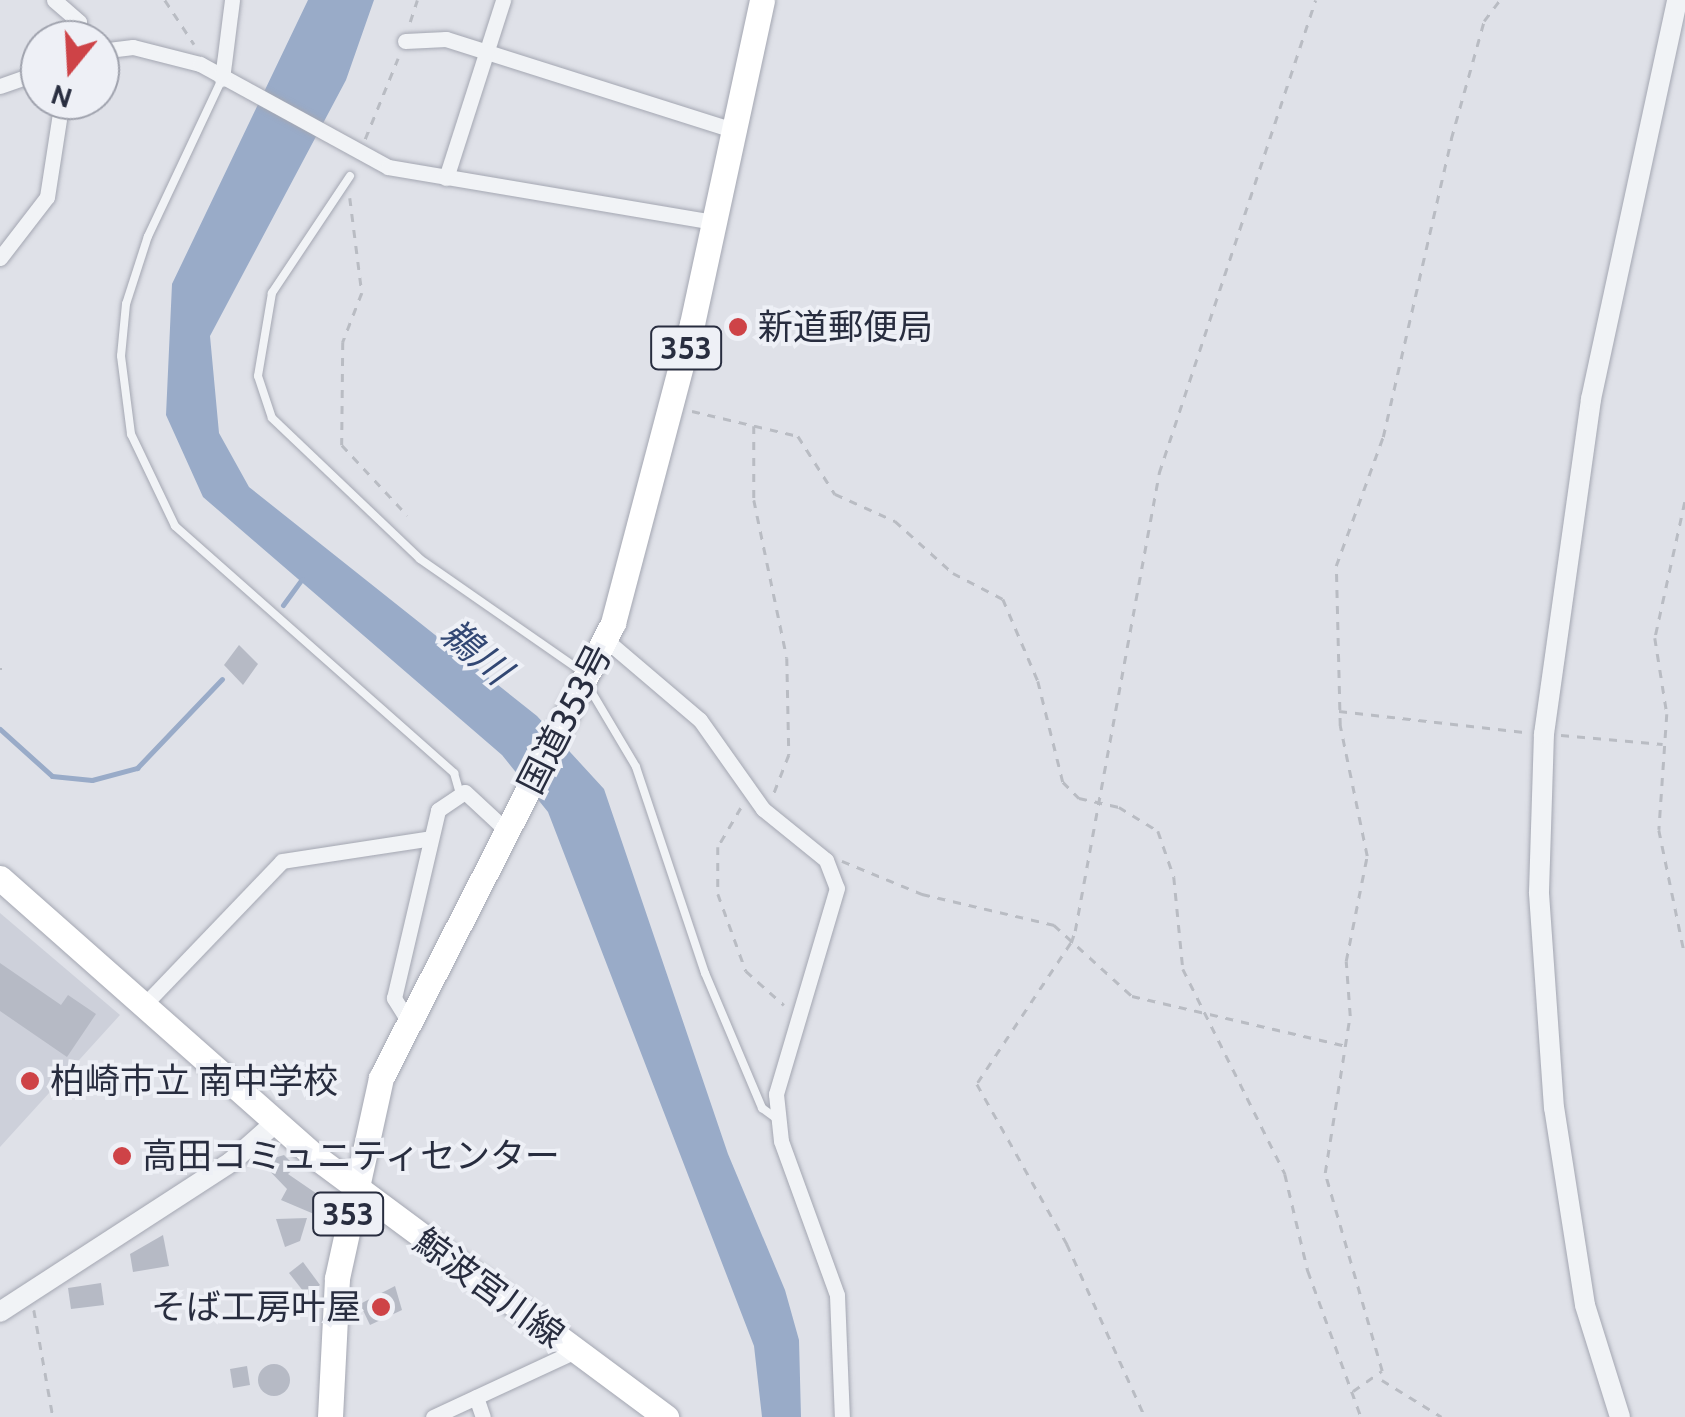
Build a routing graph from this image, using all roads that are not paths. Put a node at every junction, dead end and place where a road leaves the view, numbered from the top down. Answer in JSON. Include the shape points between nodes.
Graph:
{"nodes":[{"id":1,"x":54,"y":0,"type":"edge"},
{"id":2,"x":232,"y":0,"type":"edge"},
{"id":3,"x":503,"y":0,"type":"edge"},
{"id":4,"x":762,"y":0,"type":"edge"},
{"id":5,"x":1678,"y":0,"type":"edge"},
{"id":6,"x":77,"y":20,"type":"edge"},
{"id":7,"x":405,"y":41,"type":"road end"},
{"id":8,"x":120,"y":49,"type":"edge"},
{"id":9,"x":485,"y":50,"type":"junction"},
{"id":10,"x":227,"y":83,"type":"junction"},
{"id":11,"x":59,"y":120,"type":"edge"},
{"id":12,"x":734,"y":130,"type":"junction"},
{"id":13,"x":350,"y":176,"type":"road end"},
{"id":14,"x":446,"y":178,"type":"junction"},
{"id":15,"x":714,"y":222,"type":"junction"},
{"id":16,"x":0,"y":258,"type":"edge"},
{"id":17,"x":606,"y":640,"type":"junction"},
{"id":18,"x":585,"y":682,"type":"junction"},
{"id":19,"x":459,"y":790,"type":"junction"},
{"id":20,"x":510,"y":826,"type":"junction"},
{"id":21,"x":426,"y":839,"type":"junction"},
{"id":22,"x":0,"y":878,"type":"edge"},
{"id":23,"x":144,"y":1005,"type":"junction"},
{"id":24,"x":407,"y":1019,"type":"junction"},
{"id":25,"x":777,"y":1120,"type":"junction"},
{"id":26,"x":276,"y":1122,"type":"junction"},
{"id":27,"x":353,"y":1188,"type":"junction"},
{"id":28,"x":0,"y":1312,"type":"edge"},
{"id":29,"x":575,"y":1351,"type":"junction"},
{"id":30,"x":476,"y":1397,"type":"junction"},
{"id":31,"x":330,"y":1417,"type":"edge"},
{"id":32,"x":433,"y":1417,"type":"edge"},
{"id":33,"x":483,"y":1417,"type":"edge"},
{"id":34,"x":666,"y":1417,"type":"edge"},
{"id":35,"x":842,"y":1417,"type":"edge"},
{"id":36,"x":1620,"y":1417,"type":"edge"}],
"edges":[{"from":1,"to":6,"type":"street"},
{"from":2,"to":10,"type":"street"},
{"from":3,"to":9,"type":"street"},
{"from":4,"to":12,"type":"main road","name":"国道353号","number":"353"},
{"from":5,"to":36,"type":"street","via":[[1591,398],[1544,734],[1539,892],[1554,1108],[1584,1306]]},
{"from":7,"to":9,"type":"street"},
{"from":8,"to":10,"type":"street","via":[[200,64]]},
{"from":9,"to":12,"type":"street"},
{"from":9,"to":14,"type":"street"},
{"from":10,"to":14,"type":"street","via":[[353,152]]},
{"from":10,"to":19,"type":"lane","via":[[148,236],[126,304],[121,356],[131,434],[176,526],[454,774]]},
{"from":11,"to":16,"type":"street","via":[[47,197]]},
{"from":12,"to":15,"type":"main road","name":"国道353号","number":"353"},
{"from":13,"to":18,"type":"lane","via":[[272,293],[258,376],[272,418],[420,559]]},
{"from":14,"to":15,"type":"street"},
{"from":15,"to":17,"type":"main road","name":"国道353号","number":"353"},
{"from":17,"to":18,"type":"main road","name":"国道353号","number":"353"},
{"from":17,"to":25,"type":"street","via":[[700,720],[750,795],[826,860],[836,908],[794,1009]]},
{"from":18,"to":20,"type":"main road","name":"国道353号","number":"353"},
{"from":18,"to":25,"type":"lane","via":[[636,766],[720,1010],[762,1108]]},
{"from":19,"to":20,"type":"street"},
{"from":19,"to":21,"type":"street"},
{"from":20,"to":24,"type":"main road","name":"国道353号","number":"353"},
{"from":21,"to":23,"type":"street","via":[[282,861]]},
{"from":21,"to":24,"type":"street","via":[[394,998]]},
{"from":22,"to":23,"type":"main road","name":"鯨波宮川線"},
{"from":23,"to":26,"type":"main road","name":"鯨波宮川線"},
{"from":24,"to":27,"type":"main road","name":"国道353号","number":"353"},
{"from":25,"to":35,"type":"street","via":[[837,1294]]},
{"from":26,"to":27,"type":"main road","name":"鯨波宮川線"},
{"from":26,"to":28,"type":"street","via":[[231,1162]]},
{"from":27,"to":29,"type":"main road","name":"鯨波宮川線"},
{"from":27,"to":31,"type":"main road","name":"国道353号","number":"353","via":[[335,1295]]},
{"from":29,"to":30,"type":"street"},
{"from":29,"to":34,"type":"main road","name":"鯨波宮川線"},
{"from":30,"to":32,"type":"street"},
{"from":30,"to":33,"type":"street"}]}
